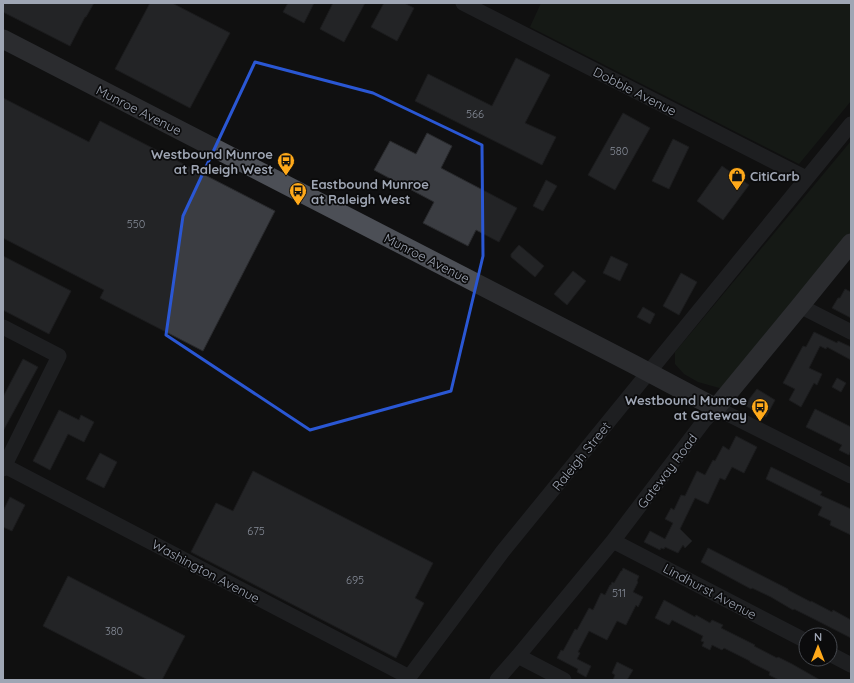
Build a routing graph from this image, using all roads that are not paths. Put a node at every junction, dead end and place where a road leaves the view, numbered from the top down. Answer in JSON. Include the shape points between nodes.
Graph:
{"nodes":[{"id":1,"x":463,"y":3,"type":"edge"},
{"id":2,"x":3,"y":39,"type":"edge"},
{"id":3,"x":851,"y":124,"type":"edge"},
{"id":4,"x":806,"y":178,"type":"junction"},
{"id":5,"x":851,"y":243,"type":"edge"},
{"id":6,"x":800,"y":306,"type":"junction"},
{"id":7,"x":3,"y":327,"type":"edge"},
{"id":8,"x":851,"y":332,"type":"edge"},
{"id":9,"x":648,"y":372,"type":"junction"},
{"id":10,"x":716,"y":408,"type":"junction"},
{"id":11,"x":4,"y":466,"type":"edge"},
{"id":12,"x":851,"y":476,"type":"edge"},
{"id":13,"x":613,"y":541,"type":"junction"},
{"id":14,"x":798,"y":637,"type":"edge"},
{"id":15,"x":518,"y":656,"type":"junction"},
{"id":16,"x":838,"y":658,"type":"edge"},
{"id":17,"x":851,"y":665,"type":"edge"},
{"id":18,"x":408,"y":679,"type":"edge"},
{"id":19,"x":497,"y":680,"type":"edge"},
{"id":20,"x":564,"y":680,"type":"edge"}],
"edges":[{"from":1,"to":4,"type":"street","name":"Dobbie Avenue"},
{"from":2,"to":9,"type":"main road","name":"Munroe Avenue"},
{"from":3,"to":4,"type":"street","name":"Raleigh Street"},
{"from":4,"to":9,"type":"street","name":"Raleigh Street"},
{"from":5,"to":6,"type":"main road","name":"Gateway Road"},
{"from":6,"to":8,"type":"street"},
{"from":6,"to":10,"type":"main road","name":"Gateway Road"},
{"from":7,"to":11,"type":"street","via":[[59,356]]},
{"from":9,"to":10,"type":"main road","name":"Munroe Avenue"},
{"from":9,"to":18,"type":"street","name":"Raleigh Street","via":[[503,551]]},
{"from":10,"to":12,"type":"street","name":"Munroe Avenue"},
{"from":10,"to":13,"type":"street","name":"Gateway Road"},
{"from":11,"to":18,"type":"street","name":"Washington Avenue"},
{"from":13,"to":14,"type":"street","name":"Lindhurst Avenue"},
{"from":13,"to":15,"type":"street","name":"Gateway Road"},
{"from":15,"to":19,"type":"street","name":"Gateway Road"},
{"from":15,"to":20,"type":"street"},
{"from":16,"to":17,"type":"street"}]}
